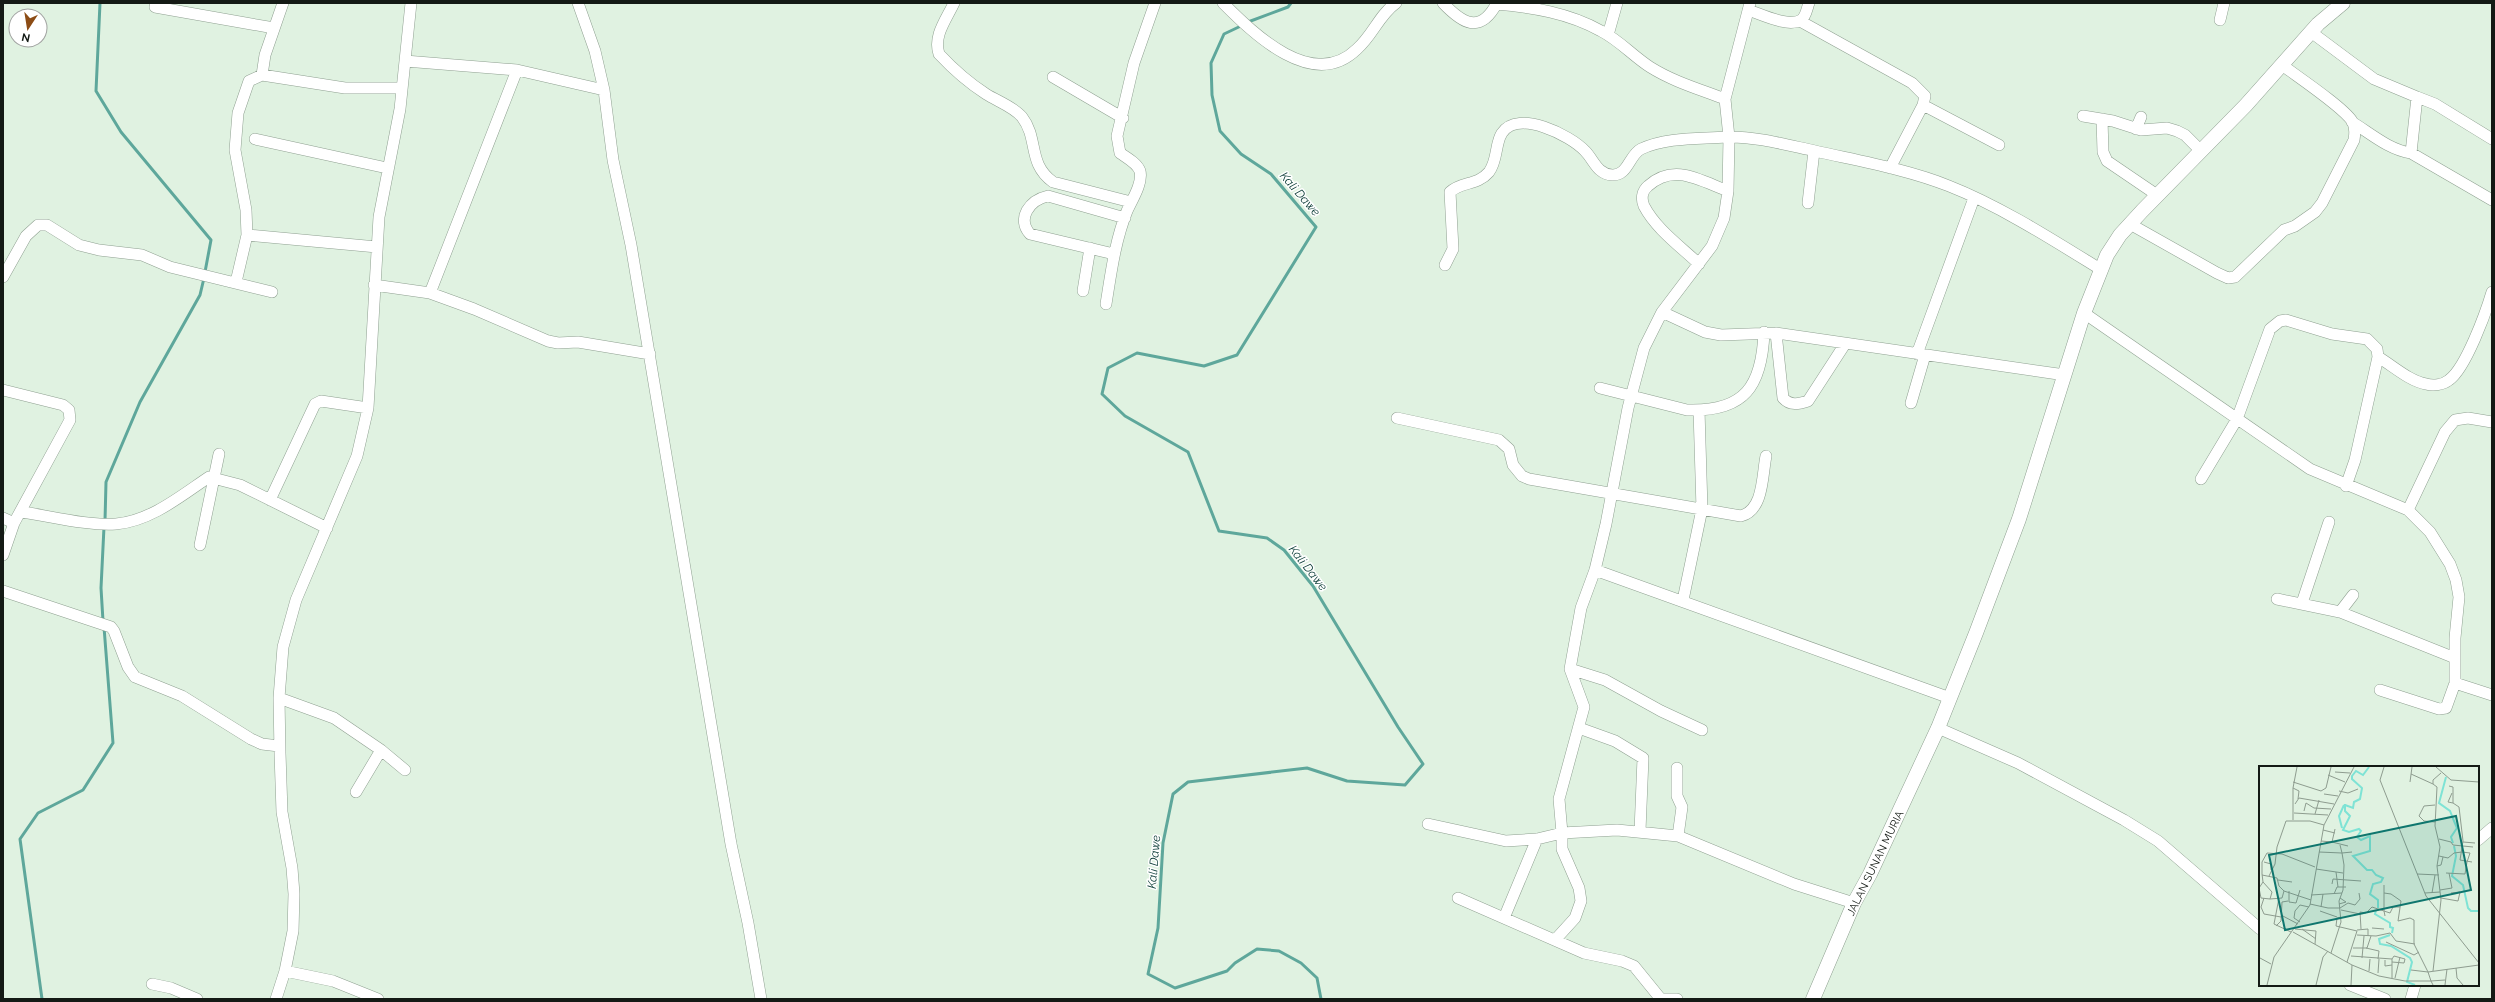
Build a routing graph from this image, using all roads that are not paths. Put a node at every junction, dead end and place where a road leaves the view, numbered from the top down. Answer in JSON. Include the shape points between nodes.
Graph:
{"nodes":[{"id":1,"x":156,"y":3,"type":"edge"},
{"id":2,"x":283,"y":3,"type":"edge"},
{"id":3,"x":411,"y":3,"type":"edge"},
{"id":4,"x":578,"y":3,"type":"edge"},
{"id":5,"x":954,"y":3,"type":"edge"},
{"id":6,"x":1155,"y":3,"type":"edge"},
{"id":7,"x":1223,"y":3,"type":"edge"},
{"id":8,"x":1396,"y":3,"type":"edge"},
{"id":9,"x":1443,"y":3,"type":"edge"},
{"id":10,"x":1496,"y":3,"type":"edge"},
{"id":11,"x":1617,"y":3,"type":"edge"},
{"id":12,"x":1809,"y":3,"type":"edge"},
{"id":13,"x":2224,"y":3,"type":"edge"},
{"id":14,"x":2343,"y":3,"type":"edge"},
{"id":15,"x":1749,"y":6,"type":"edge"},
{"id":16,"x":2220,"y":20,"type":"dead end"},
{"id":17,"x":1800,"y":21,"type":"junction"},
{"id":18,"x":274,"y":28,"type":"junction"},
{"id":19,"x":2311,"y":32,"type":"junction"},
{"id":20,"x":1608,"y":35,"type":"junction"},
{"id":21,"x":405,"y":61,"type":"junction"},
{"id":22,"x":2282,"y":64,"type":"junction"},
{"id":23,"x":517,"y":70,"type":"junction"},
{"id":24,"x":262,"y":76,"type":"junction"},
{"id":25,"x":1053,"y":77,"type":"dead end"},
{"id":26,"x":402,"y":88,"type":"junction"},
{"id":27,"x":604,"y":90,"type":"junction"},
{"id":28,"x":2417,"y":97,"type":"junction"},
{"id":29,"x":1725,"y":99,"type":"junction"},
{"id":30,"x":1923,"y":105,"type":"junction"},
{"id":31,"x":2083,"y":116,"type":"dead end"},
{"id":32,"x":2141,"y":116,"type":"dead end"},
{"id":33,"x":1123,"y":118,"type":"junction"},
{"id":34,"x":2102,"y":119,"type":"junction"},
{"id":35,"x":2352,"y":122,"type":"junction"},
{"id":36,"x":2136,"y":129,"type":"junction"},
{"id":37,"x":1729,"y":137,"type":"junction"},
{"id":38,"x":255,"y":139,"type":"dead end"},
{"id":39,"x":2492,"y":139,"type":"edge"},
{"id":40,"x":1999,"y":145,"type":"dead end"},
{"id":41,"x":1814,"y":151,"type":"junction"},
{"id":42,"x":2201,"y":151,"type":"junction"},
{"id":43,"x":2410,"y":153,"type":"junction"},
{"id":44,"x":387,"y":168,"type":"junction"},
{"id":45,"x":1890,"y":168,"type":"junction"},
{"id":46,"x":1728,"y":191,"type":"junction"},
{"id":47,"x":2157,"y":195,"type":"junction"},
{"id":48,"x":1974,"y":198,"type":"junction"},
{"id":49,"x":2492,"y":200,"type":"edge"},
{"id":50,"x":1131,"y":202,"type":"junction"},
{"id":51,"x":1808,"y":202,"type":"dead end"},
{"id":52,"x":1125,"y":218,"type":"junction"},
{"id":53,"x":2130,"y":224,"type":"junction"},
{"id":54,"x":247,"y":235,"type":"junction"},
{"id":55,"x":377,"y":247,"type":"junction"},
{"id":56,"x":1090,"y":248,"type":"junction"},
{"id":57,"x":1114,"y":254,"type":"junction"},
{"id":58,"x":1699,"y":264,"type":"junction"},
{"id":59,"x":1445,"y":265,"type":"dead end"},
{"id":60,"x":2100,"y":269,"type":"junction"},
{"id":61,"x":3,"y":277,"type":"edge"},
{"id":62,"x":236,"y":282,"type":"junction"},
{"id":63,"x":374,"y":285,"type":"junction"},
{"id":64,"x":1083,"y":291,"type":"dead end"},
{"id":65,"x":272,"y":292,"type":"dead end"},
{"id":66,"x":2492,"y":292,"type":"edge"},
{"id":67,"x":430,"y":293,"type":"junction"},
{"id":68,"x":1106,"y":304,"type":"dead end"},
{"id":69,"x":1662,"y":312,"type":"junction"},
{"id":70,"x":2489,"y":313,"type":"edge"},
{"id":71,"x":2084,"y":314,"type":"junction"},
{"id":72,"x":1764,"y":332,"type":"junction"},
{"id":73,"x":1776,"y":333,"type":"junction"},
{"id":74,"x":1845,"y":344,"type":"junction"},
{"id":75,"x":650,"y":354,"type":"junction"},
{"id":76,"x":1921,"y":355,"type":"junction"},
{"id":77,"x":2378,"y":357,"type":"junction"},
{"id":78,"x":2065,"y":375,"type":"junction"},
{"id":79,"x":1600,"y":388,"type":"dead end"},
{"id":80,"x":3,"y":390,"type":"edge"},
{"id":81,"x":1631,"y":397,"type":"junction"},
{"id":82,"x":1911,"y":403,"type":"dead end"},
{"id":83,"x":368,"y":408,"type":"junction"},
{"id":84,"x":1699,"y":410,"type":"junction"},
{"id":85,"x":1397,"y":418,"type":"dead end"},
{"id":86,"x":2237,"y":419,"type":"junction"},
{"id":87,"x":2492,"y":422,"type":"edge"},
{"id":88,"x":219,"y":454,"type":"dead end"},
{"id":89,"x":1766,"y":456,"type":"dead end"},
{"id":90,"x":214,"y":479,"type":"junction"},
{"id":91,"x":2201,"y":479,"type":"dead end"},
{"id":92,"x":2346,"y":486,"type":"junction"},
{"id":93,"x":1613,"y":492,"type":"junction"},
{"id":94,"x":270,"y":500,"type":"junction"},
{"id":95,"x":1702,"y":509,"type":"junction"},
{"id":96,"x":2408,"y":510,"type":"junction"},
{"id":97,"x":22,"y":512,"type":"junction"},
{"id":98,"x":3,"y":518,"type":"edge"},
{"id":99,"x":2329,"y":522,"type":"dead end"},
{"id":100,"x":14,"y":523,"type":"junction"},
{"id":101,"x":327,"y":528,"type":"junction"},
{"id":102,"x":200,"y":545,"type":"dead end"},
{"id":103,"x":3,"y":555,"type":"edge"},
{"id":104,"x":1595,"y":570,"type":"junction"},
{"id":105,"x":3,"y":591,"type":"edge"},
{"id":106,"x":2353,"y":595,"type":"dead end"},
{"id":107,"x":2277,"y":599,"type":"dead end"},
{"id":108,"x":1683,"y":600,"type":"junction"},
{"id":109,"x":2302,"y":603,"type":"junction"},
{"id":110,"x":2340,"y":612,"type":"junction"},
{"id":111,"x":2455,"y":658,"type":"junction"},
{"id":112,"x":1570,"y":670,"type":"junction"},
{"id":113,"x":2455,"y":682,"type":"junction"},
{"id":114,"x":2380,"y":690,"type":"dead end"},
{"id":115,"x":2492,"y":695,"type":"edge"},
{"id":116,"x":279,"y":698,"type":"junction"},
{"id":117,"x":1950,"y":698,"type":"junction"},
{"id":118,"x":1579,"y":728,"type":"junction"},
{"id":119,"x":1938,"y":728,"type":"junction"},
{"id":120,"x":1702,"y":730,"type":"dead end"},
{"id":121,"x":280,"y":746,"type":"junction"},
{"id":122,"x":381,"y":750,"type":"junction"},
{"id":123,"x":1677,"y":768,"type":"dead end"},
{"id":124,"x":405,"y":770,"type":"dead end"},
{"id":125,"x":356,"y":792,"type":"dead end"},
{"id":126,"x":1428,"y":824,"type":"dead end"},
{"id":127,"x":2492,"y":828,"type":"edge"},
{"id":128,"x":1640,"y":831,"type":"junction"},
{"id":129,"x":1562,"y":833,"type":"junction"},
{"id":130,"x":1678,"y":836,"type":"junction"},
{"id":131,"x":1538,"y":839,"type":"junction"},
{"id":132,"x":2479,"y":839,"type":"edge"},
{"id":133,"x":1458,"y":898,"type":"dead end"},
{"id":134,"x":1854,"y":903,"type":"junction"},
{"id":135,"x":1504,"y":918,"type":"junction"},
{"id":136,"x":2259,"y":928,"type":"edge"},
{"id":137,"x":1555,"y":940,"type":"junction"},
{"id":138,"x":285,"y":971,"type":"junction"},
{"id":139,"x":152,"y":984,"type":"dead end"},
{"id":140,"x":2352,"y":986,"type":"edge"},
{"id":141,"x":2415,"y":986,"type":"edge"},
{"id":142,"x":1659,"y":998,"type":"edge"},
{"id":143,"x":197,"y":999,"type":"edge"},
{"id":144,"x":276,"y":999,"type":"edge"},
{"id":145,"x":378,"y":999,"type":"edge"},
{"id":146,"x":760,"y":999,"type":"edge"},
{"id":147,"x":1677,"y":999,"type":"edge"},
{"id":148,"x":1813,"y":999,"type":"edge"},
{"id":149,"x":2385,"y":999,"type":"edge"},
{"id":150,"x":2411,"y":999,"type":"edge"}],
"edges":[{"from":1,"to":18,"type":"street","via":[[155,7]]},
{"from":2,"to":18,"type":"street"},
{"from":3,"to":21,"type":"street"},
{"from":4,"to":27,"type":"street","via":[[595,51]]},
{"from":5,"to":50,"type":"street","via":[[938,36],[938,54],[985,94],[1022,116],[1032,139],[1038,168],[1044,176],[1053,182]]},
{"from":6,"to":33,"type":"street","via":[[1134,63]]},
{"from":7,"to":8,"type":"street","via":[[1252,32],[1289,56],[1323,65],[1347,58],[1358,49],[1385,11]]},
{"from":9,"to":10,"type":"street","via":[[1463,22],[1477,22],[1491,14]]},
{"from":10,"to":20,"type":"street","via":[[1553,12],[1575,19]]},
{"from":11,"to":20,"type":"street"},
{"from":12,"to":17,"type":"street"},
{"from":13,"to":16,"type":"street"},
{"from":14,"to":19,"type":"main road","name":"JALAN SUNAN MURIA"},
{"from":15,"to":17,"type":"street","via":[[1789,22]]},
{"from":15,"to":29,"type":"street"},
{"from":17,"to":30,"type":"street","via":[[1912,83],[1925,96]]},
{"from":18,"to":24,"type":"street"},
{"from":19,"to":22,"type":"main road","name":"JALAN SUNAN MURIA"},
{"from":19,"to":28,"type":"street","via":[[2374,79]]},
{"from":20,"to":29,"type":"street","via":[[1651,67],[1689,88]]},
{"from":21,"to":23,"type":"street"},
{"from":21,"to":26,"type":"street"},
{"from":22,"to":35,"type":"street"},
{"from":22,"to":42,"type":"main road","name":"JALAN SUNAN MURIA"},
{"from":23,"to":27,"type":"street"},
{"from":23,"to":67,"type":"street"},
{"from":24,"to":26,"type":"street","via":[[345,88]]},
{"from":24,"to":54,"type":"street","via":[[249,81],[238,113],[235,150],[246,210]]},
{"from":25,"to":33,"type":"street"},
{"from":26,"to":44,"type":"street"},
{"from":27,"to":75,"type":"street","via":[[613,160]]},
{"from":28,"to":39,"type":"street","via":[[2435,104]]},
{"from":28,"to":43,"type":"street"},
{"from":29,"to":37,"type":"street"},
{"from":30,"to":40,"type":"street"},
{"from":30,"to":45,"type":"street"},
{"from":31,"to":34,"type":"street"},
{"from":32,"to":36,"type":"street"},
{"from":33,"to":50,"type":"street","via":[[1117,145],[1120,153],[1136,164],[1140,172],[1140,181]]},
{"from":34,"to":36,"type":"street"},
{"from":34,"to":47,"type":"street","via":[[2103,152],[2107,161]]},
{"from":35,"to":43,"type":"street","via":[[2388,145]]},
{"from":35,"to":53,"type":"street","via":[[2355,130],[2354,140],[2322,203],[2315,212],[2295,226],[2284,230],[2235,277],[2228,278],[2217,273]]},
{"from":36,"to":42,"type":"street","via":[[2148,131],[2167,128],[2177,131],[2185,135]]},
{"from":37,"to":41,"type":"street","via":[[1779,143]]},
{"from":37,"to":46,"type":"street"},
{"from":37,"to":59,"type":"street","via":[[1655,142],[1638,151],[1623,172],[1613,175],[1602,172],[1586,151],[1571,139],[1553,130],[1527,123],[1512,124],[1501,134],[1495,161],[1489,172],[1478,182],[1456,186],[1450,192],[1453,249]]},
{"from":38,"to":44,"type":"street"},
{"from":41,"to":45,"type":"street"},
{"from":41,"to":51,"type":"street"},
{"from":42,"to":47,"type":"main road","name":"JALAN SUNAN MURIA"},
{"from":43,"to":49,"type":"street"},
{"from":44,"to":55,"type":"street"},
{"from":45,"to":48,"type":"street","via":[[1950,186]]},
{"from":46,"to":58,"type":"street","via":[[1724,218],[1712,246]]},
{"from":46,"to":58,"type":"street","via":[[1676,173],[1652,182],[1644,189],[1644,205],[1656,223]]},
{"from":47,"to":53,"type":"main road","name":"JALAN SUNAN MURIA"},
{"from":48,"to":60,"type":"street"},
{"from":48,"to":76,"type":"street"},
{"from":50,"to":52,"type":"street"},
{"from":52,"to":56,"type":"street","via":[[1048,196],[1036,199],[1029,207],[1023,219],[1030,234]]},
{"from":52,"to":57,"type":"street"},
{"from":53,"to":60,"type":"main road","name":"JALAN SUNAN MURIA","via":[[2106,255]]},
{"from":54,"to":55,"type":"street"},
{"from":54,"to":62,"type":"street"},
{"from":55,"to":63,"type":"street"},
{"from":56,"to":57,"type":"street"},
{"from":56,"to":64,"type":"street"},
{"from":57,"to":68,"type":"street"},
{"from":58,"to":69,"type":"street"},
{"from":60,"to":71,"type":"main road","name":"JALAN SUNAN MURIA"},
{"from":61,"to":62,"type":"street","via":[[26,236],[38,225],[47,225],[80,245],[142,255],[170,268]]},
{"from":62,"to":65,"type":"street"},
{"from":63,"to":67,"type":"street"},
{"from":63,"to":83,"type":"street"},
{"from":66,"to":70,"type":"street"},
{"from":67,"to":75,"type":"street","via":[[558,344],[578,342]]},
{"from":69,"to":72,"type":"street","via":[[1705,332],[1721,335]]},
{"from":69,"to":81,"type":"street","via":[[1644,348]]},
{"from":70,"to":77,"type":"street","via":[[2456,372],[2450,380],[2443,383],[2425,384]]},
{"from":71,"to":78,"type":"main road","name":"JALAN SUNAN MURIA"},
{"from":71,"to":86,"type":"street"},
{"from":72,"to":73,"type":"street"},
{"from":72,"to":84,"type":"street","via":[[1757,379],[1747,393],[1721,406]]},
{"from":73,"to":74,"type":"street"},
{"from":73,"to":74,"type":"street","via":[[1783,398],[1792,404],[1808,401]]},
{"from":74,"to":76,"type":"street"},
{"from":75,"to":146,"type":"street"},
{"from":76,"to":78,"type":"street"},
{"from":76,"to":82,"type":"street"},
{"from":77,"to":86,"type":"street","via":[[2377,349],[2366,339],[2332,334],[2286,320],[2280,321],[2270,329]]},
{"from":77,"to":92,"type":"street","via":[[2358,447]]},
{"from":78,"to":117,"type":"main road","name":"JALAN SUNAN MURIA","via":[[2019,519]]},
{"from":79,"to":81,"type":"street"},
{"from":80,"to":97,"type":"street","via":[[63,405],[69,410],[70,420]]},
{"from":81,"to":84,"type":"street","via":[[1687,410]]},
{"from":81,"to":93,"type":"street"},
{"from":83,"to":94,"type":"street","via":[[321,401],[315,404]]},
{"from":83,"to":101,"type":"street","via":[[357,456]]},
{"from":84,"to":95,"type":"street"},
{"from":85,"to":93,"type":"street","via":[[1499,440],[1509,449],[1517,471],[1529,479]]},
{"from":86,"to":91,"type":"street"},
{"from":86,"to":92,"type":"street","via":[[2310,469]]},
{"from":87,"to":96,"type":"street","via":[[2468,418],[2455,420],[2445,432]]},
{"from":88,"to":90,"type":"street"},
{"from":89,"to":95,"type":"street","via":[[1758,502],[1748,514],[1741,516]]},
{"from":90,"to":94,"type":"street","via":[[240,485]]},
{"from":90,"to":97,"type":"street","via":[[209,478],[167,505],[134,520],[116,524]]},
{"from":90,"to":102,"type":"street"},
{"from":92,"to":96,"type":"street"},
{"from":93,"to":95,"type":"street"},
{"from":93,"to":104,"type":"street"},
{"from":94,"to":101,"type":"street"},
{"from":95,"to":108,"type":"street"},
{"from":96,"to":111,"type":"street","via":[[2430,532],[2450,564],[2456,580],[2459,597]]},
{"from":97,"to":100,"type":"street"},
{"from":98,"to":100,"type":"street"},
{"from":99,"to":109,"type":"street"},
{"from":100,"to":103,"type":"street"},
{"from":101,"to":116,"type":"street","via":[[294,607],[283,647]]},
{"from":104,"to":108,"type":"street"},
{"from":104,"to":112,"type":"street","via":[[1581,608]]},
{"from":105,"to":121,"type":"street","via":[[107,625],[114,631],[128,667],[135,677],[182,696],[251,739],[262,744]]},
{"from":106,"to":110,"type":"street"},
{"from":107,"to":109,"type":"street"},
{"from":108,"to":117,"type":"street","via":[[1778,638]]},
{"from":109,"to":110,"type":"street"},
{"from":110,"to":111,"type":"street"},
{"from":111,"to":113,"type":"street"},
{"from":112,"to":118,"type":"street","via":[[1584,707]]},
{"from":112,"to":120,"type":"street","via":[[1605,680]]},
{"from":113,"to":114,"type":"street","via":[[2449,703],[2446,708],[2439,709]]},
{"from":113,"to":115,"type":"street"},
{"from":116,"to":121,"type":"street"},
{"from":116,"to":122,"type":"street","via":[[334,718]]},
{"from":117,"to":119,"type":"main road","name":"JALAN SUNAN MURIA"},
{"from":118,"to":128,"type":"street","via":[[1615,741],[1643,758]]},
{"from":118,"to":129,"type":"street","via":[[1560,799]]},
{"from":119,"to":134,"type":"main road","name":"JALAN SUNAN MURIA"},
{"from":119,"to":136,"type":"street","via":[[2018,763],[2130,823],[2158,841]]},
{"from":121,"to":138,"type":"street","via":[[282,812],[294,894],[293,931]]},
{"from":122,"to":124,"type":"street"},
{"from":122,"to":125,"type":"street"},
{"from":123,"to":130,"type":"street","via":[[1677,796],[1682,807]]},
{"from":126,"to":131,"type":"street","via":[[1506,841]]},
{"from":127,"to":132,"type":"street"},
{"from":128,"to":129,"type":"street"},
{"from":128,"to":130,"type":"street"},
{"from":129,"to":131,"type":"street"},
{"from":129,"to":137,"type":"street","via":[[1562,849],[1579,888],[1581,901],[1575,918]]},
{"from":130,"to":134,"type":"street","via":[[1794,884]]},
{"from":131,"to":135,"type":"street"},
{"from":133,"to":135,"type":"street"},
{"from":134,"to":148,"type":"main road","name":"JALAN SUNAN MURIA"},
{"from":135,"to":137,"type":"street"},
{"from":137,"to":142,"type":"street","via":[[1584,953],[1634,966]]},
{"from":138,"to":144,"type":"street"},
{"from":138,"to":145,"type":"street","via":[[332,981]]},
{"from":139,"to":143,"type":"street","via":[[172,988]]},
{"from":140,"to":149,"type":"street"},
{"from":141,"to":150,"type":"street"},
{"from":142,"to":147,"type":"street"}]}
